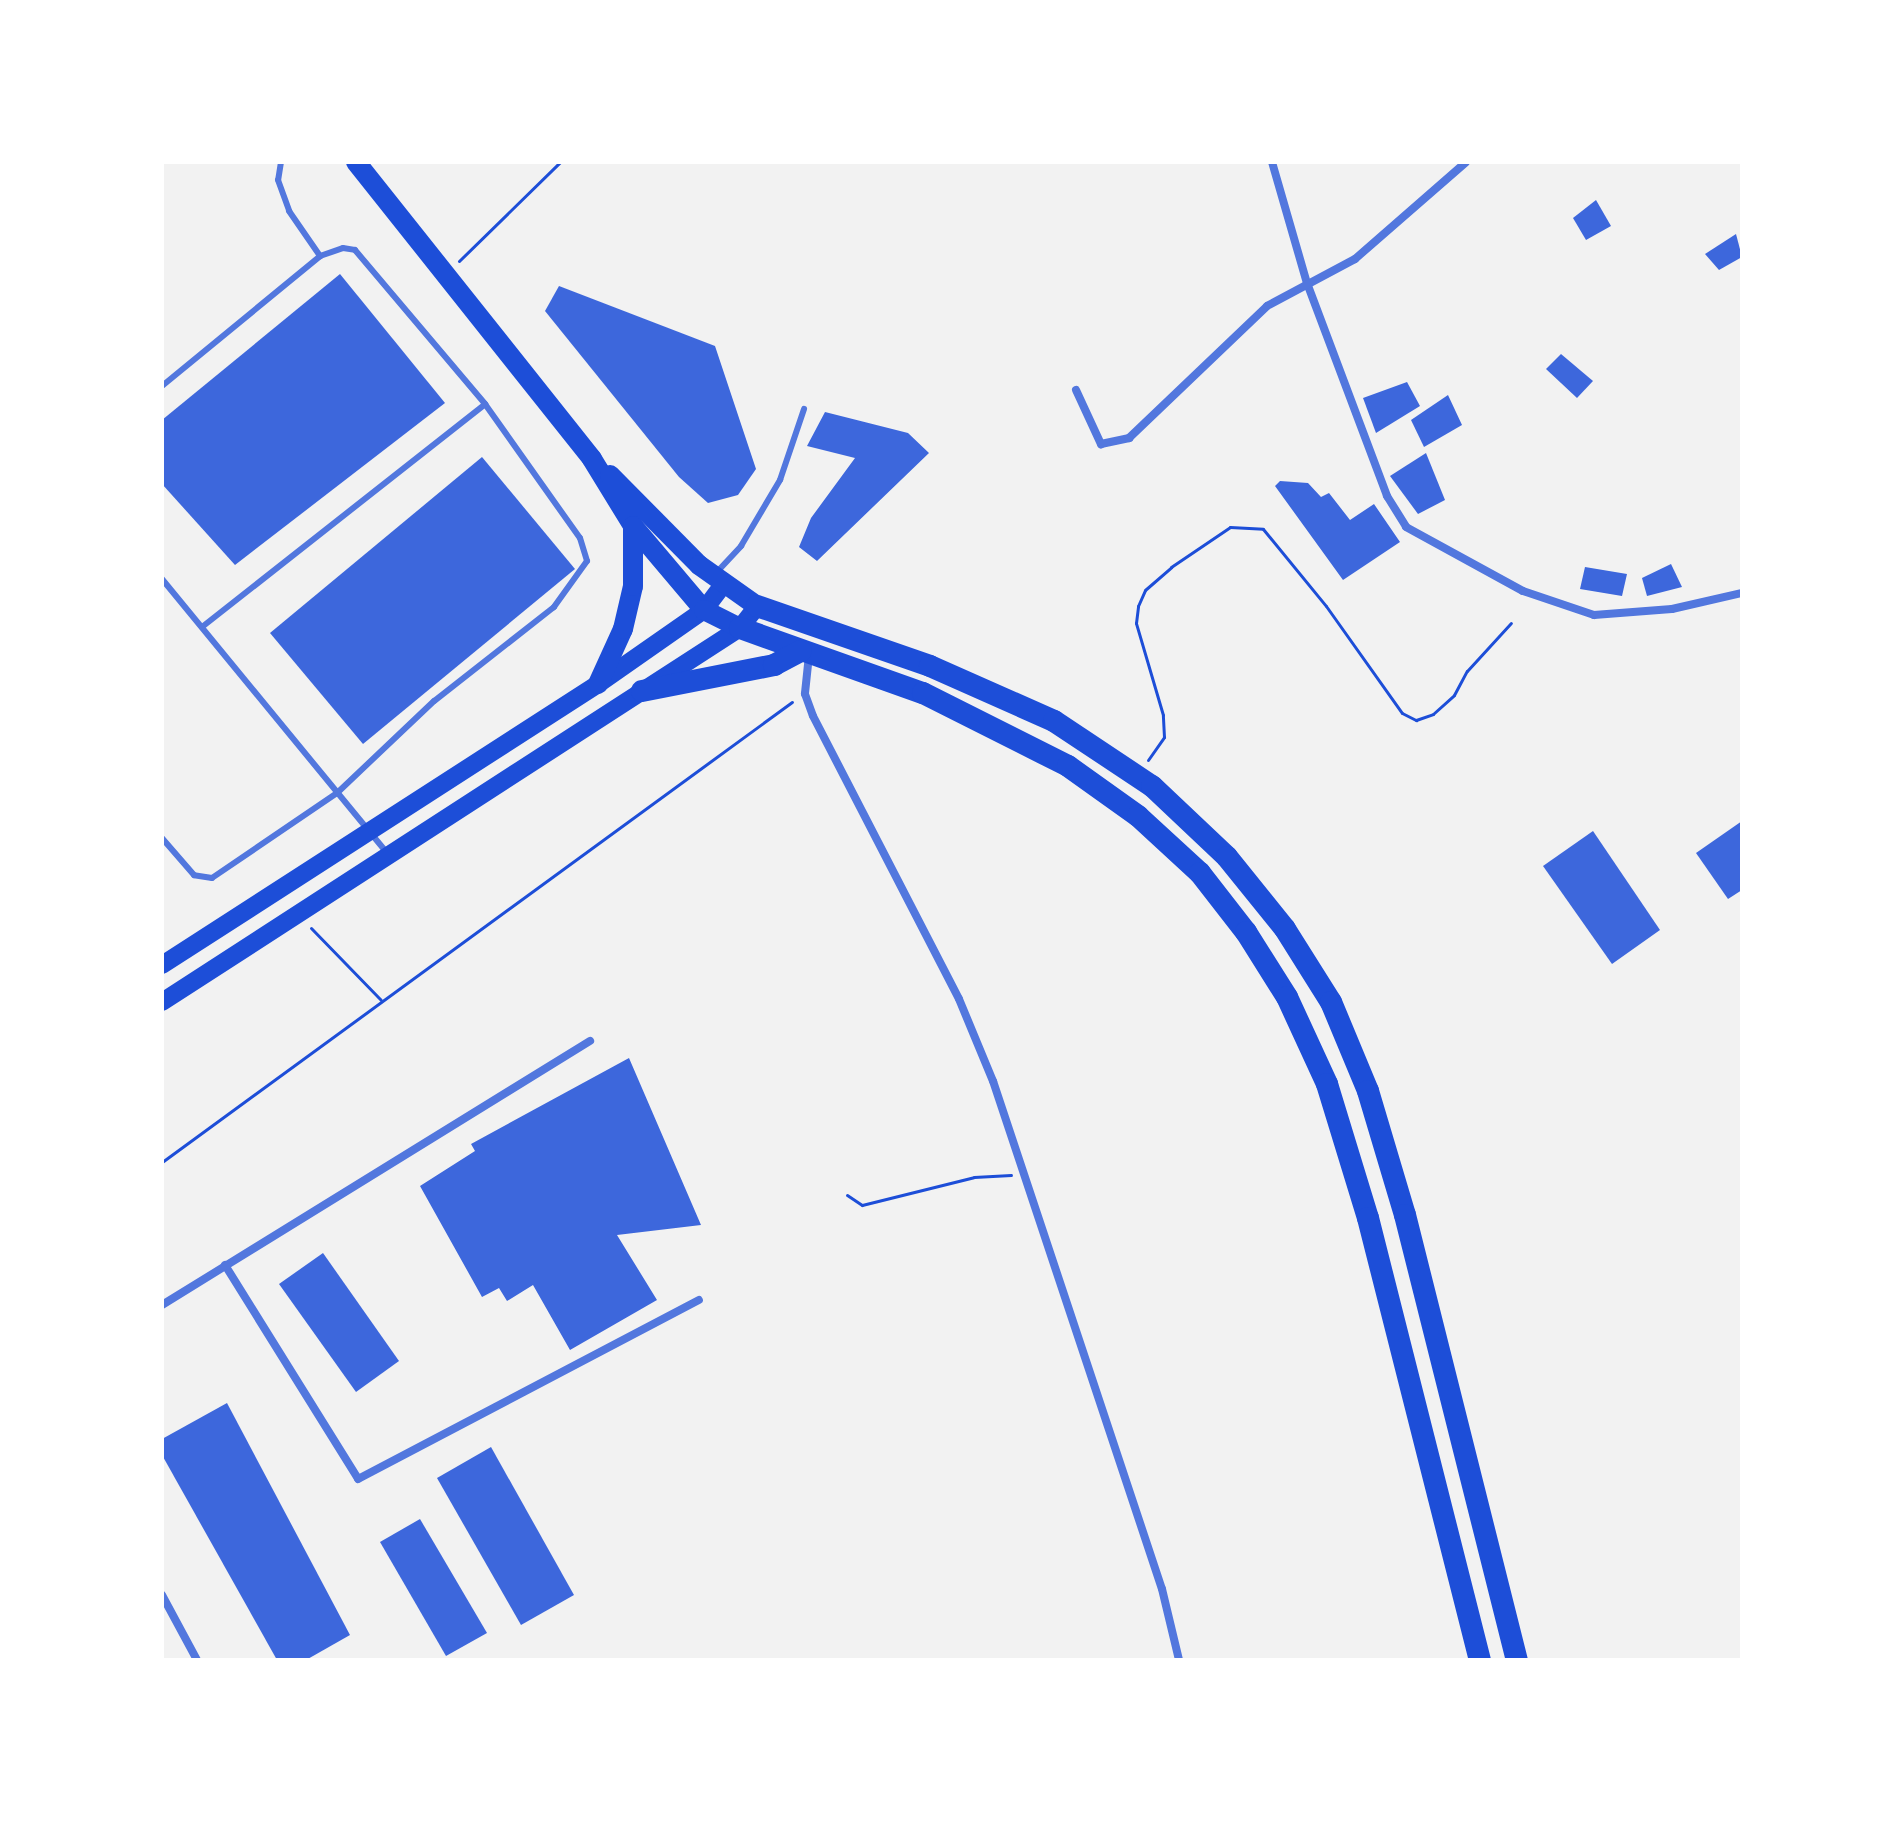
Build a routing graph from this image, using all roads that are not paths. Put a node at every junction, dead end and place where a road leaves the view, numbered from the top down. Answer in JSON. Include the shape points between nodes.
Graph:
{"nodes":[{"id":1,"x":281,"y":162,"type":"edge"},
{"id":2,"x":356,"y":162,"type":"edge"},
{"id":3,"x":1272,"y":162,"type":"edge"},
{"id":4,"x":1466,"y":162,"type":"edge"},
{"id":5,"x":320,"y":256,"type":"junction"},
{"id":6,"x":1307,"y":283,"type":"junction"},
{"id":7,"x":162,"y":386,"type":"edge"},
{"id":8,"x":1076,"y":390,"type":"dead end"},
{"id":9,"x":485,"y":404,"type":"junction"},
{"id":10,"x":804,"y":409,"type":"dead end"},
{"id":11,"x":592,"y":459,"type":"junction"},
{"id":12,"x":633,"y":526,"type":"junction"},
{"id":13,"x":162,"y":579,"type":"edge"},
{"id":14,"x":718,"y":581,"type":"junction"},
{"id":15,"x":1742,"y":593,"type":"edge"},
{"id":16,"x":757,"y":606,"type":"junction"},
{"id":17,"x":704,"y":610,"type":"junction"},
{"id":18,"x":202,"y":627,"type":"junction"},
{"id":19,"x":740,"y":628,"type":"junction"},
{"id":20,"x":805,"y":653,"type":"junction"},
{"id":21,"x":598,"y":684,"type":"junction"},
{"id":22,"x":642,"y":691,"type":"junction"},
{"id":23,"x":337,"y":793,"type":"junction"},
{"id":24,"x":367,"y":830,"type":"junction"},
{"id":25,"x":162,"y":838,"type":"edge"},
{"id":26,"x":391,"y":858,"type":"junction"},
{"id":27,"x":162,"y":965,"type":"edge"},
{"id":28,"x":162,"y":1002,"type":"edge"},
{"id":29,"x":590,"y":1041,"type":"dead end"},
{"id":30,"x":225,"y":1265,"type":"junction"},
{"id":31,"x":699,"y":1300,"type":"dead end"},
{"id":32,"x":162,"y":1305,"type":"edge"},
{"id":33,"x":162,"y":1595,"type":"edge"},
{"id":34,"x":197,"y":1660,"type":"edge"},
{"id":35,"x":1179,"y":1660,"type":"edge"},
{"id":36,"x":1480,"y":1660,"type":"edge"},
{"id":37,"x":1517,"y":1660,"type":"edge"}],
"edges":[{"from":1,"to":5,"type":"lane","via":[[278,180],[289,211]]},
{"from":2,"to":11,"type":"highway"},
{"from":3,"to":6,"type":"street"},
{"from":4,"to":6,"type":"street","via":[[1378,242]]},
{"from":5,"to":7,"type":"lane"},
{"from":5,"to":9,"type":"lane","via":[[355,250]]},
{"from":6,"to":8,"type":"street","via":[[1232,335],[1129,438],[1101,444]]},
{"from":6,"to":15,"type":"street","via":[[1387,496],[1406,527],[1427,543],[1523,591],[1594,615],[1672,609]]},
{"from":9,"to":18,"type":"lane"},
{"from":9,"to":23,"type":"lane","via":[[580,538],[587,561],[554,607],[434,701]]},
{"from":10,"to":14,"type":"lane","via":[[780,480]]},
{"from":11,"to":12,"type":"highway"},
{"from":11,"to":14,"type":"highway"},
{"from":12,"to":17,"type":"highway"},
{"from":12,"to":21,"type":"highway","via":[[630,601]]},
{"from":13,"to":18,"type":"lane"},
{"from":14,"to":16,"type":"highway"},
{"from":14,"to":17,"type":"main road"},
{"from":16,"to":19,"type":"main road"},
{"from":16,"to":37,"type":"highway","via":[[930,666],[1054,721],[1135,775],[1227,857],[1285,929],[1331,1002],[1368,1091],[1405,1215]]},
{"from":17,"to":19,"type":"highway"},
{"from":17,"to":21,"type":"main road"},
{"from":18,"to":23,"type":"lane"},
{"from":19,"to":20,"type":"highway"},
{"from":19,"to":22,"type":"main road"},
{"from":20,"to":22,"type":"highway","via":[[774,665]]},
{"from":20,"to":35,"type":"street","via":[[805,694],[959,999],[1026,1177],[1158,1575]]},
{"from":20,"to":36,"type":"highway","via":[[923,693],[1068,766],[1149,825],[1200,873],[1246,932],[1287,997],[1327,1084],[1368,1218]]},
{"from":21,"to":24,"type":"main road"},
{"from":22,"to":26,"type":"main road"},
{"from":23,"to":24,"type":"lane"},
{"from":23,"to":25,"type":"lane","via":[[212,878],[194,875]]},
{"from":24,"to":26,"type":"lane"},
{"from":24,"to":27,"type":"main road"},
{"from":26,"to":28,"type":"main road"},
{"from":29,"to":30,"type":"street"},
{"from":30,"to":31,"type":"street","via":[[358,1479]]},
{"from":30,"to":32,"type":"street"},
{"from":33,"to":34,"type":"street"}]}
